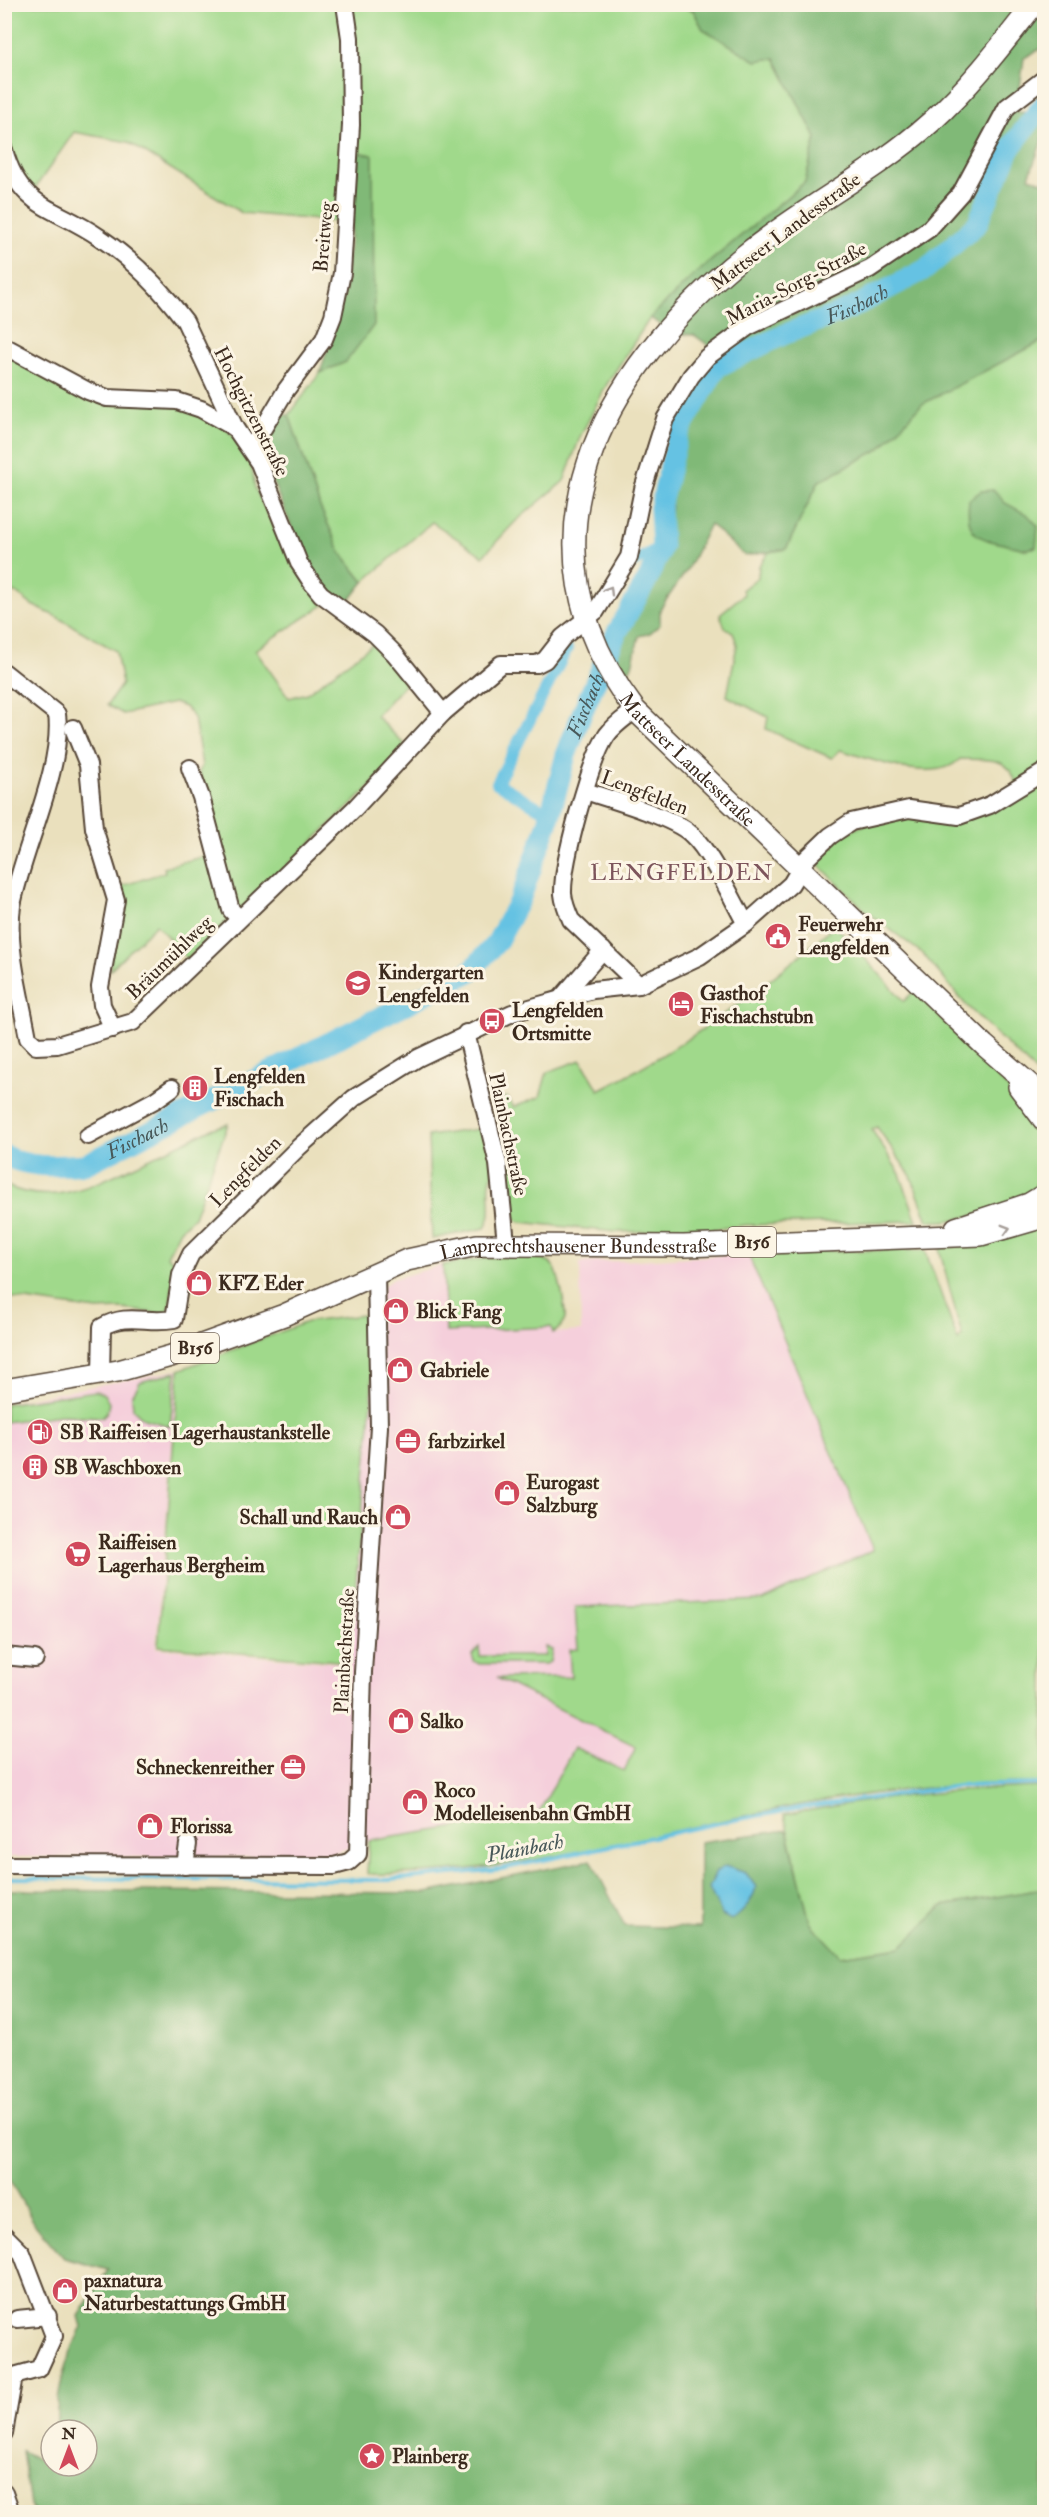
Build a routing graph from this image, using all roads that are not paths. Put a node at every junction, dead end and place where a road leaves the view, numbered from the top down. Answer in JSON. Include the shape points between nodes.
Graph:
{"nodes":[{"id":1,"x":345,"y":4,"type":"edge"},
{"id":2,"x":1034,"y":4,"type":"edge"},
{"id":3,"x":1044,"y":79,"type":"edge"},
{"id":4,"x":4,"y":150,"type":"edge"},
{"id":5,"x":4,"y":346,"type":"edge"},
{"id":6,"x":235,"y":428,"type":"junction"},
{"id":7,"x":251,"y":449,"type":"junction"},
{"id":8,"x":586,"y":621,"type":"junction"},
{"id":9,"x":4,"y":672,"type":"edge"},
{"id":10,"x":635,"y":710,"type":"junction"},
{"id":11,"x":443,"y":713,"type":"junction"},
{"id":12,"x":73,"y":728,"type":"dead end"},
{"id":13,"x":190,"y":768,"type":"dead end"},
{"id":14,"x":1044,"y":772,"type":"edge"},
{"id":15,"x":585,"y":791,"type":"junction"},
{"id":16,"x":800,"y":871,"type":"junction"},
{"id":17,"x":239,"y":918,"type":"junction"},
{"id":18,"x":746,"y":924,"type":"junction"},
{"id":19,"x":603,"y":950,"type":"junction"},
{"id":20,"x":639,"y":985,"type":"junction"},
{"id":21,"x":561,"y":998,"type":"junction"},
{"id":22,"x":113,"y":1029,"type":"junction"},
{"id":23,"x":466,"y":1033,"type":"junction"},
{"id":24,"x":984,"y":1045,"type":"junction"},
{"id":25,"x":172,"y":1088,"type":"dead end"},
{"id":26,"x":1044,"y":1097,"type":"edge"},
{"id":27,"x":1044,"y":1120,"type":"edge"},
{"id":28,"x":88,"y":1136,"type":"dead end"},
{"id":29,"x":1044,"y":1195,"type":"edge"},
{"id":30,"x":1044,"y":1217,"type":"edge"},
{"id":31,"x":927,"y":1237,"type":"junction"},
{"id":32,"x":506,"y":1243,"type":"junction"},
{"id":33,"x":376,"y":1273,"type":"junction"},
{"id":34,"x":101,"y":1374,"type":"junction"},
{"id":35,"x":4,"y":1390,"type":"edge"},
{"id":36,"x":4,"y":1656,"type":"edge"},
{"id":37,"x":35,"y":1659,"type":"dead end"},
{"id":38,"x":188,"y":1844,"type":"dead end"},
{"id":39,"x":4,"y":1865,"type":"edge"},
{"id":40,"x":185,"y":1866,"type":"junction"},
{"id":41,"x":4,"y":2235,"type":"edge"},
{"id":42,"x":48,"y":2316,"type":"junction"},
{"id":43,"x":17,"y":2319,"type":"dead end"},
{"id":44,"x":4,"y":2433,"type":"edge"},
{"id":45,"x":4,"y":2492,"type":"edge"},
{"id":46,"x":11,"y":2512,"type":"edge"}],
"edges":[{"from":1,"to":7,"type":"street","name":"Breitweg","via":[[350,38],[351,124],[342,273],[333,316],[324,339],[286,390]]},
{"from":2,"to":8,"type":"main road","name":"Mattseer Landesstraße","via":[[970,84],[930,122],[745,255],[663,332],[607,415],[583,475],[575,554]]},
{"from":8,"to":3,"type":"street","name":"Maria-Sorg-Straße","one_way":true,"via":[[629,557],[656,441],[676,398],[702,364],[748,327],[870,269],[929,229],[961,193],[1007,107]]},
{"from":4,"to":6,"type":"street","name":"Hochgitzenstraße","via":[[13,178],[28,194],[126,257],[174,307]]},
{"from":5,"to":6,"type":"street","via":[[107,398],[177,401]]},
{"from":6,"to":7,"type":"street","name":"Hochgitzenstraße"},
{"from":7,"to":11,"type":"street","name":"Hochgitzenstraße","via":[[299,563],[312,583],[387,646]]},
{"from":8,"to":10,"type":"main road","name":"Mattseer Landesstraße","via":[[615,684]]},
{"from":8,"to":11,"type":"street","name":"Bräumühlweg","via":[[563,637],[537,664],[507,663],[494,667]]},
{"from":9,"to":22,"type":"street","name":"Bräumühlweg","via":[[49,706],[58,720],[51,771],[12,906],[10,932],[28,1038],[36,1046],[57,1045]]},
{"from":10,"to":15,"type":"street","name":"Lengfelden","via":[[606,736]]},
{"from":10,"to":16,"type":"main road","name":"Mattseer Landesstraße"},
{"from":11,"to":17,"type":"street","name":"Bräumühlweg","via":[[355,808]]},
{"from":12,"to":22,"type":"street","via":[[88,765],[94,828],[116,900],[100,987],[102,1005]]},
{"from":13,"to":17,"type":"street","name":"Bräumühlweg","via":[[231,910]]},
{"from":14,"to":16,"type":"street","name":"Lengfelden","via":[[973,813],[949,816],[909,809],[851,822],[814,851]]},
{"from":15,"to":18,"type":"street","name":"Lengfelden","via":[[632,806],[689,832]]},
{"from":15,"to":19,"type":"street","name":"Lengfelden","via":[[564,877],[564,900],[571,920]]},
{"from":16,"to":18,"type":"street","name":"Lengfelden"},
{"from":16,"to":24,"type":"main road","name":"Mattseer Landesstraße"},
{"from":17,"to":22,"type":"street","name":"Bräumühlweg","via":[[133,1022]]},
{"from":18,"to":20,"type":"street","name":"Lengfelden","via":[[700,956]]},
{"from":19,"to":20,"type":"street","name":"Lengfelden"},
{"from":19,"to":21,"type":"street"},
{"from":20,"to":21,"type":"street","name":"Lengfelden"},
{"from":21,"to":23,"type":"street","name":"Lengfelden"},
{"from":23,"to":32,"type":"street","name":"Plainbachstraße","via":[[498,1164]]},
{"from":23,"to":34,"type":"street","name":"Lengfelden","via":[[354,1098],[298,1147],[191,1254],[181,1275],[174,1319],[117,1318],[102,1327]]},
{"from":24,"to":26,"type":"main road","name":"Mattseer Landesstraße"},
{"from":24,"to":27,"type":"main road","name":"Mattseer Landesstraße"},
{"from":25,"to":28,"type":"street"},
{"from":29,"to":31,"type":"main road","number":"B156","via":[[1020,1207]]},
{"from":31,"to":30,"type":"main road","number":"B156","one_way":true,"via":[[981,1235]]},
{"from":31,"to":32,"type":"main road","name":"Lamprechtshausener Bundesstraße","number":"B156","via":[[684,1246]]},
{"from":32,"to":33,"type":"main road","name":"Lamprechtshausener Bundesstraße","number":"B156","via":[[439,1252]]},
{"from":33,"to":34,"type":"main road","number":"B156","via":[[225,1338]]},
{"from":33,"to":40,"type":"street","name":"Plainbachstraße","via":[[379,1427],[363,1672],[358,1854],[350,1862],[334,1866]]},
{"from":34,"to":35,"type":"main road","number":"B156"},
{"from":36,"to":37,"type":"street"},
{"from":38,"to":40,"type":"street"},
{"from":39,"to":40,"type":"street","name":"Plainbachstraße"},
{"from":41,"to":42,"type":"street","via":[[22,2253]]},
{"from":42,"to":43,"type":"street"},
{"from":42,"to":44,"type":"street","via":[[54,2336],[47,2355],[39,2369],[14,2376]]},
{"from":45,"to":46,"type":"street"}]}
